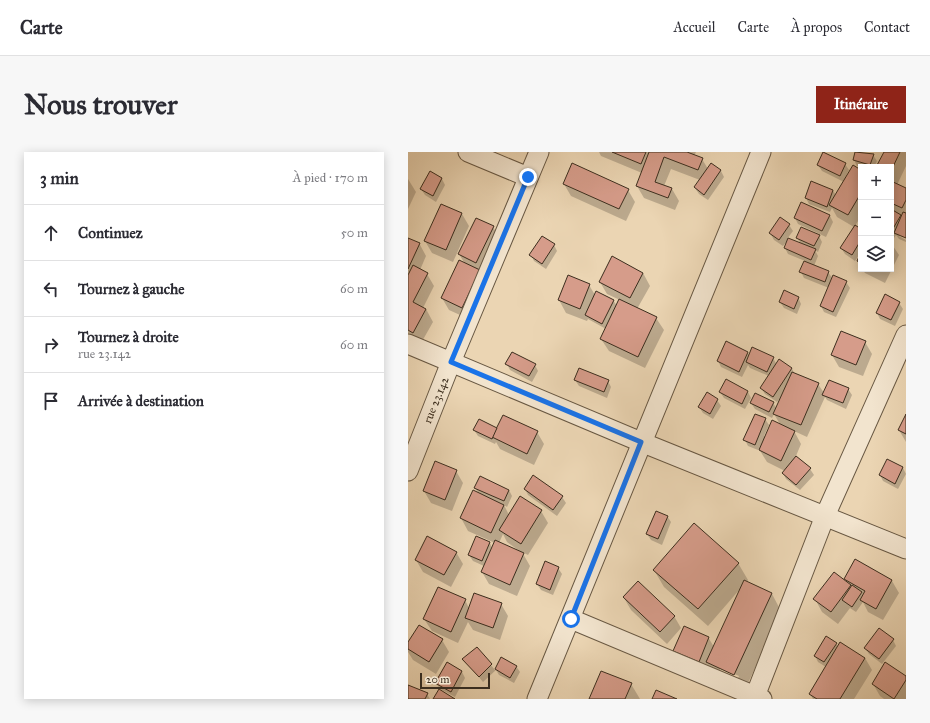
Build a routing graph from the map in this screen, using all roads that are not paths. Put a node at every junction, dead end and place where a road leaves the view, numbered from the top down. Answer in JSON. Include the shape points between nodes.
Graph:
{"nodes":[{"id":1,"x":468,"y":152,"type":"edge"},
{"id":2,"x":538,"y":152,"type":"edge"},
{"id":3,"x":761,"y":152,"type":"edge"},
{"id":4,"x":528,"y":177,"type":"junction"},
{"id":5,"x":906,"y":335,"type":"edge"},
{"id":6,"x":408,"y":344,"type":"edge"},
{"id":7,"x":451,"y":362,"type":"junction"},
{"id":8,"x":641,"y":442,"type":"junction"},
{"id":9,"x":408,"y":471,"type":"edge"},
{"id":10,"x":825,"y":516,"type":"junction"},
{"id":11,"x":906,"y":549,"type":"edge"},
{"id":12,"x":571,"y":619,"type":"junction"},
{"id":13,"x":757,"y":698,"type":"edge"},
{"id":14,"x":536,"y":699,"type":"edge"}],
"edges":[{"from":1,"to":4,"type":"street"},
{"from":2,"to":4,"type":"street","name":"rue 23.142"},
{"from":3,"to":8,"type":"street"},
{"from":4,"to":7,"type":"street","name":"rue 23.142"},
{"from":5,"to":10,"type":"street"},
{"from":6,"to":7,"type":"street"},
{"from":7,"to":8,"type":"street"},
{"from":7,"to":9,"type":"street","name":"rue 23.142"},
{"from":8,"to":10,"type":"street"},
{"from":8,"to":12,"type":"street"},
{"from":10,"to":11,"type":"street"},
{"from":10,"to":13,"type":"street"},
{"from":12,"to":13,"type":"street"},
{"from":12,"to":14,"type":"street"}]}
